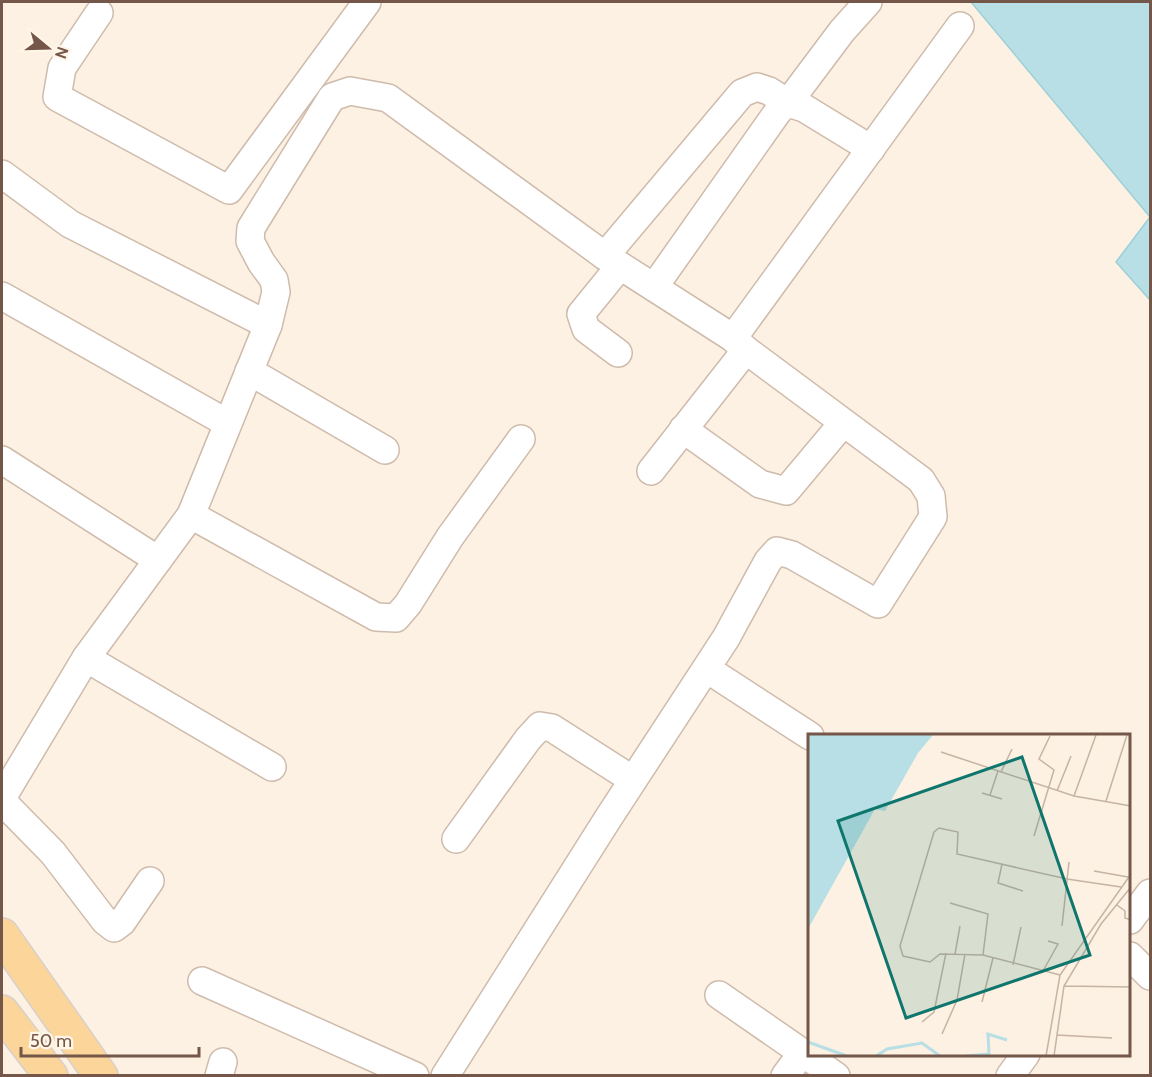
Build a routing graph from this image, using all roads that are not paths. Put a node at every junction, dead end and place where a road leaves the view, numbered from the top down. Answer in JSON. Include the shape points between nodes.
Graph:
{"nodes":[{"id":1,"x":367,"y":2,"type":"edge"},
{"id":2,"x":868,"y":2,"type":"edge"},
{"id":3,"x":97,"y":5,"type":"edge"},
{"id":4,"x":960,"y":26,"type":"dead end"},
{"id":5,"x":788,"y":103,"type":"junction"},
{"id":6,"x":871,"y":148,"type":"junction"},
{"id":7,"x":2,"y":174,"type":"edge"},
{"id":8,"x":612,"y":261,"type":"junction"},
{"id":9,"x":654,"y":287,"type":"junction"},
{"id":10,"x":2,"y":296,"type":"edge"},
{"id":11,"x":268,"y":325,"type":"junction"},
{"id":12,"x":739,"y":344,"type":"junction"},
{"id":13,"x":618,"y":353,"type":"dead end"},
{"id":14,"x":249,"y":371,"type":"junction"},
{"id":15,"x":227,"y":423,"type":"junction"},
{"id":16,"x":843,"y":423,"type":"junction"},
{"id":17,"x":683,"y":429,"type":"junction"},
{"id":18,"x":521,"y":439,"type":"dead end"},
{"id":19,"x":385,"y":450,"type":"dead end"},
{"id":20,"x":2,"y":460,"type":"edge"},
{"id":21,"x":651,"y":471,"type":"dead end"},
{"id":22,"x":191,"y":515,"type":"junction"},
{"id":23,"x":158,"y":561,"type":"junction"},
{"id":24,"x":86,"y":658,"type":"junction"},
{"id":25,"x":707,"y":669,"type":"junction"},
{"id":26,"x":808,"y":734,"type":"edge"},
{"id":27,"x":272,"y":767,"type":"dead end"},
{"id":28,"x":633,"y":780,"type":"junction"},
{"id":29,"x":2,"y":800,"type":"edge"},
{"id":30,"x":456,"y":839,"type":"dead end"},
{"id":31,"x":150,"y":881,"type":"dead end"},
{"id":32,"x":1150,"y":893,"type":"edge"},
{"id":33,"x":1131,"y":919,"type":"edge"},
{"id":34,"x":2,"y":934,"type":"edge"},
{"id":35,"x":1131,"y":957,"type":"edge"},
{"id":36,"x":1150,"y":976,"type":"edge"},
{"id":37,"x":202,"y":981,"type":"dead end"},
{"id":38,"x":718,"y":995,"type":"dead end"},
{"id":39,"x":2,"y":1012,"type":"edge"},
{"id":40,"x":802,"y":1053,"type":"junction"},
{"id":41,"x":1025,"y":1056,"type":"edge"},
{"id":42,"x":51,"y":1076,"type":"edge"},
{"id":43,"x":101,"y":1076,"type":"edge"},
{"id":44,"x":415,"y":1076,"type":"edge"},
{"id":45,"x":445,"y":1076,"type":"edge"},
{"id":46,"x":785,"y":1076,"type":"edge"},
{"id":47,"x":836,"y":1076,"type":"edge"},
{"id":48,"x":1010,"y":1076,"type":"edge"}],
"edges":[{"from":1,"to":3,"type":"street","via":[[229,190],[57,97],[62,68]]},
{"from":2,"to":5,"type":"street"},
{"from":4,"to":6,"type":"street"},
{"from":5,"to":6,"type":"street","via":[[804,108]]},
{"from":5,"to":8,"type":"street","via":[[757,87],[742,93]]},
{"from":5,"to":9,"type":"street","via":[[779,110]]},
{"from":6,"to":12,"type":"street"},
{"from":7,"to":11,"type":"street","via":[[70,224]]},
{"from":8,"to":9,"type":"street"},
{"from":8,"to":11,"type":"street","via":[[388,98],[350,92],[332,97],[250,228],[250,241],[274,280],[276,292]]},
{"from":8,"to":13,"type":"street","via":[[581,314],[586,329]]},
{"from":9,"to":12,"type":"street"},
{"from":10,"to":15,"type":"street"},
{"from":11,"to":14,"type":"street"},
{"from":12,"to":16,"type":"street"},
{"from":12,"to":17,"type":"street"},
{"from":14,"to":15,"type":"street"},
{"from":14,"to":19,"type":"street"},
{"from":15,"to":22,"type":"street"},
{"from":16,"to":17,"type":"street","via":[[786,491],[760,484]]},
{"from":16,"to":25,"type":"street","via":[[921,480],[931,496],[933,517],[878,604],[792,555],[777,551]]},
{"from":17,"to":21,"type":"street"},
{"from":18,"to":22,"type":"street","via":[[396,618],[376,617]]},
{"from":20,"to":23,"type":"street"},
{"from":22,"to":23,"type":"street"},
{"from":23,"to":24,"type":"street"},
{"from":24,"to":27,"type":"street"},
{"from":24,"to":29,"type":"street"},
{"from":25,"to":26,"type":"street"},
{"from":25,"to":28,"type":"street"},
{"from":28,"to":30,"type":"street","via":[[552,728],[540,726]]},
{"from":28,"to":45,"type":"street"},
{"from":29,"to":31,"type":"street","via":[[53,853],[114,928]]},
{"from":32,"to":33,"type":"street"},
{"from":34,"to":43,"type":"main road"},
{"from":35,"to":36,"type":"street"},
{"from":37,"to":44,"type":"street"},
{"from":38,"to":40,"type":"street"},
{"from":39,"to":42,"type":"main road"},
{"from":40,"to":46,"type":"street"},
{"from":40,"to":47,"type":"street"},
{"from":41,"to":48,"type":"street"}]}
